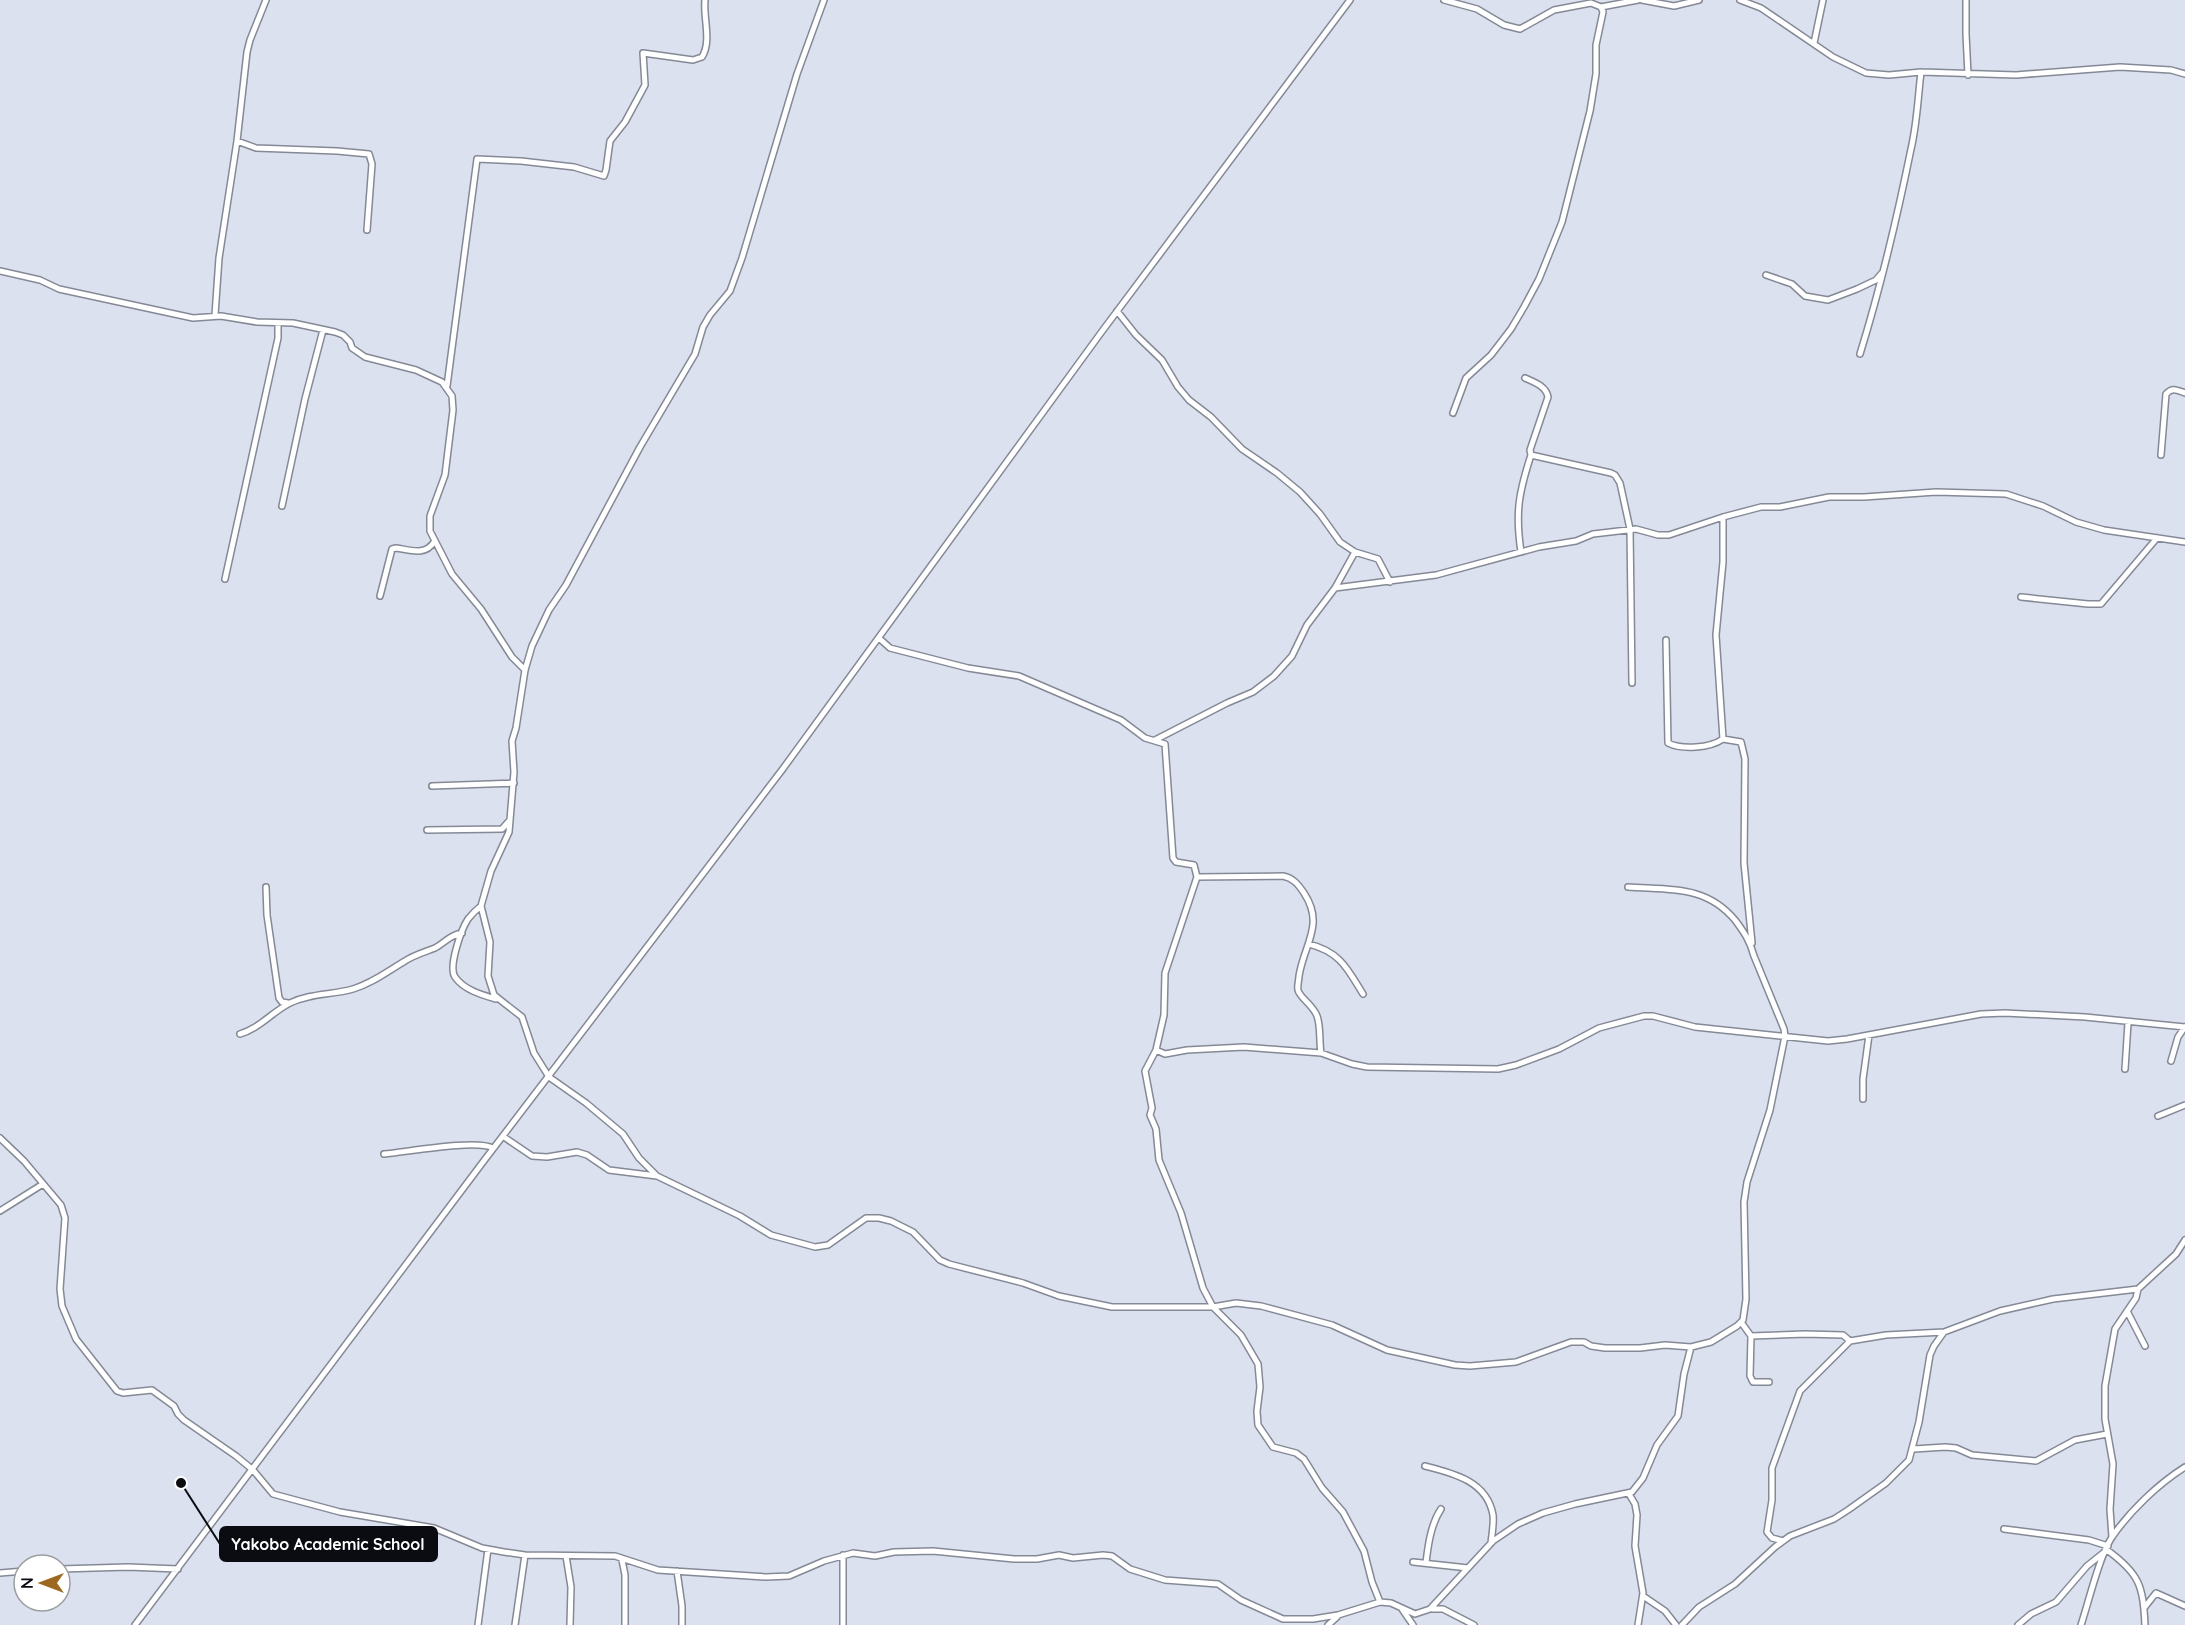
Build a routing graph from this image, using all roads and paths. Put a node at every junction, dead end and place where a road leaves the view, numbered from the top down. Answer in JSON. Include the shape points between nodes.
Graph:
{"nodes":[{"id":1,"x":266,"y":0,"type":"edge"},
{"id":2,"x":705,"y":0,"type":"edge"},
{"id":3,"x":824,"y":0,"type":"edge"},
{"id":4,"x":1350,"y":0,"type":"edge"},
{"id":5,"x":1444,"y":0,"type":"edge"},
{"id":6,"x":1640,"y":0,"type":"edge"},
{"id":7,"x":1699,"y":0,"type":"edge"},
{"id":8,"x":1740,"y":0,"type":"edge"},
{"id":9,"x":1823,"y":0,"type":"edge"},
{"id":10,"x":1966,"y":0,"type":"edge"},
{"id":11,"x":1602,"y":7,"type":"junction"},
{"id":12,"x":1814,"y":43,"type":"junction"},
{"id":13,"x":1921,"y":72,"type":"junction"},
{"id":14,"x":2185,"y":74,"type":"edge"},
{"id":15,"x":1968,"y":75,"type":"junction"},
{"id":16,"x":237,"y":141,"type":"junction"},
{"id":17,"x":367,"y":230,"type":"dead end"},
{"id":18,"x":1888,"y":258,"type":"junction"},
{"id":19,"x":0,"y":271,"type":"edge"},
{"id":20,"x":1766,"y":275,"type":"dead end"},
{"id":21,"x":1117,"y":311,"type":"junction"},
{"id":22,"x":215,"y":315,"type":"junction"},
{"id":23,"x":278,"y":323,"type":"junction"},
{"id":24,"x":323,"y":330,"type":"junction"},
{"id":25,"x":1860,"y":354,"type":"dead end"},
{"id":26,"x":1525,"y":378,"type":"dead end"},
{"id":27,"x":447,"y":387,"type":"junction"},
{"id":28,"x":2185,"y":393,"type":"edge"},
{"id":29,"x":1453,"y":413,"type":"dead end"},
{"id":30,"x":1531,"y":455,"type":"junction"},
{"id":31,"x":2161,"y":455,"type":"dead end"},
{"id":32,"x":282,"y":506,"type":"dead end"},
{"id":33,"x":1723,"y":517,"type":"junction"},
{"id":34,"x":1630,"y":529,"type":"junction"},
{"id":35,"x":2157,"y":538,"type":"junction"},
{"id":36,"x":434,"y":542,"type":"junction"},
{"id":37,"x":2185,"y":542,"type":"edge"},
{"id":38,"x":1355,"y":552,"type":"junction"},
{"id":39,"x":1521,"y":552,"type":"junction"},
{"id":40,"x":225,"y":579,"type":"dead end"},
{"id":41,"x":1390,"y":582,"type":"junction"},
{"id":42,"x":1335,"y":588,"type":"junction"},
{"id":43,"x":380,"y":596,"type":"dead end"},
{"id":44,"x":2021,"y":597,"type":"dead end"},
{"id":45,"x":880,"y":639,"type":"junction"},
{"id":46,"x":1666,"y":640,"type":"dead end"},
{"id":47,"x":525,"y":670,"type":"junction"},
{"id":48,"x":1632,"y":683,"type":"dead end"},
{"id":49,"x":1723,"y":739,"type":"junction"},
{"id":50,"x":1155,"y":740,"type":"junction"},
{"id":51,"x":514,"y":783,"type":"junction"},
{"id":52,"x":432,"y":786,"type":"dead end"},
{"id":53,"x":510,"y":820,"type":"junction"},
{"id":54,"x":427,"y":830,"type":"dead end"},
{"id":55,"x":1197,"y":877,"type":"junction"},
{"id":56,"x":266,"y":887,"type":"dead end"},
{"id":57,"x":1628,"y":887,"type":"dead end"},
{"id":58,"x":481,"y":906,"type":"junction"},
{"id":59,"x":462,"y":933,"type":"junction"},
{"id":60,"x":1309,"y":944,"type":"junction"},
{"id":61,"x":1752,"y":944,"type":"junction"},
{"id":62,"x":1363,"y":994,"type":"dead end"},
{"id":63,"x":498,"y":999,"type":"junction"},
{"id":64,"x":290,"y":1003,"type":"junction"},
{"id":65,"x":2128,"y":1023,"type":"junction"},
{"id":66,"x":2185,"y":1027,"type":"edge"},
{"id":67,"x":240,"y":1034,"type":"dead end"},
{"id":68,"x":1869,"y":1035,"type":"junction"},
{"id":69,"x":1785,"y":1036,"type":"junction"},
{"id":70,"x":1156,"y":1050,"type":"junction"},
{"id":71,"x":1321,"y":1053,"type":"junction"},
{"id":72,"x":2171,"y":1060,"type":"dead end"},
{"id":73,"x":2126,"y":1069,"type":"dead end"},
{"id":74,"x":549,"y":1077,"type":"junction"},
{"id":75,"x":1863,"y":1098,"type":"dead end"},
{"id":76,"x":2185,"y":1105,"type":"edge"},
{"id":77,"x":2158,"y":1116,"type":"dead end"},
{"id":78,"x":504,"y":1137,"type":"junction"},
{"id":79,"x":0,"y":1138,"type":"edge"},
{"id":80,"x":493,"y":1148,"type":"junction"},
{"id":81,"x":384,"y":1154,"type":"dead end"},
{"id":82,"x":657,"y":1176,"type":"junction"},
{"id":83,"x":44,"y":1184,"type":"junction"},
{"id":84,"x":0,"y":1211,"type":"edge"},
{"id":85,"x":2185,"y":1240,"type":"edge"},
{"id":86,"x":2185,"y":1251,"type":"edge"},
{"id":87,"x":2176,"y":1254,"type":"junction"},
{"id":88,"x":2138,"y":1289,"type":"junction"},
{"id":89,"x":1213,"y":1307,"type":"junction"},
{"id":90,"x":2127,"y":1311,"type":"junction"},
{"id":91,"x":1741,"y":1322,"type":"junction"},
{"id":92,"x":1944,"y":1332,"type":"junction"},
{"id":93,"x":1751,"y":1336,"type":"junction"},
{"id":94,"x":1850,"y":1341,"type":"junction"},
{"id":95,"x":2145,"y":1346,"type":"dead end"},
{"id":96,"x":1691,"y":1347,"type":"junction"},
{"id":97,"x":1769,"y":1382,"type":"dead end"},
{"id":98,"x":2107,"y":1434,"type":"junction"},
{"id":99,"x":1914,"y":1449,"type":"junction"},
{"id":100,"x":1425,"y":1466,"type":"dead end"},
{"id":101,"x":2185,"y":1467,"type":"edge"},
{"id":102,"x":253,"y":1470,"type":"junction"},
{"id":103,"x":1629,"y":1494,"type":"junction"},
{"id":104,"x":1441,"y":1509,"type":"dead end"},
{"id":105,"x":2004,"y":1528,"type":"dead end"},
{"id":106,"x":2112,"y":1537,"type":"junction"},
{"id":107,"x":1783,"y":1541,"type":"junction"},
{"id":108,"x":1491,"y":1544,"type":"junction"},
{"id":109,"x":2107,"y":1548,"type":"junction"},
{"id":110,"x":488,"y":1549,"type":"junction"},
{"id":111,"x":525,"y":1555,"type":"junction"},
{"id":112,"x":843,"y":1555,"type":"junction"},
{"id":113,"x":566,"y":1556,"type":"junction"},
{"id":114,"x":622,"y":1560,"type":"junction"},
{"id":115,"x":1413,"y":1562,"type":"dead end"},
{"id":116,"x":1426,"y":1563,"type":"junction"},
{"id":117,"x":1468,"y":1568,"type":"junction"},
{"id":118,"x":72,"y":1569,"type":"edge"},
{"id":119,"x":178,"y":1569,"type":"junction"},
{"id":120,"x":677,"y":1571,"type":"junction"},
{"id":121,"x":1643,"y":1596,"type":"junction"},
{"id":122,"x":1380,"y":1602,"type":"junction"},
{"id":123,"x":2185,"y":1606,"type":"edge"},
{"id":124,"x":1401,"y":1608,"type":"junction"},
{"id":125,"x":2144,"y":1608,"type":"junction"},
{"id":126,"x":1430,"y":1609,"type":"junction"},
{"id":127,"x":1338,"y":1616,"type":"junction"},
{"id":128,"x":135,"y":1625,"type":"edge"},
{"id":129,"x":478,"y":1625,"type":"edge"},
{"id":130,"x":515,"y":1625,"type":"edge"},
{"id":131,"x":570,"y":1625,"type":"edge"},
{"id":132,"x":625,"y":1625,"type":"edge"},
{"id":133,"x":682,"y":1625,"type":"edge"},
{"id":134,"x":843,"y":1625,"type":"edge"},
{"id":135,"x":1328,"y":1625,"type":"edge"},
{"id":136,"x":1413,"y":1625,"type":"edge"},
{"id":137,"x":1474,"y":1625,"type":"edge"},
{"id":138,"x":1638,"y":1625,"type":"edge"},
{"id":139,"x":1676,"y":1625,"type":"edge"},
{"id":140,"x":1682,"y":1625,"type":"edge"},
{"id":141,"x":2018,"y":1625,"type":"edge"},
{"id":142,"x":2081,"y":1625,"type":"edge"},
{"id":143,"x":2145,"y":1625,"type":"edge"}],
"edges":[{"from":1,"to":16,"type":"street","via":[[247,52]]},
{"from":2,"to":27,"type":"street","via":[[705,54],[693,60],[644,54],[645,85],[610,141],[604,176],[574,167],[477,159]]},
{"from":3,"to":47,"type":"street","via":[[730,291],[703,327],[695,354],[675,391],[659,412],[549,610]]},
{"from":4,"to":21,"type":"street"},
{"from":5,"to":11,"type":"street","via":[[1477,9],[1504,25],[1520,29],[1554,10],[1591,3]]},
{"from":6,"to":7,"type":"street","via":[[1674,6]]},
{"from":6,"to":11,"type":"street"},
{"from":8,"to":12,"type":"street","via":[[1761,8]]},
{"from":9,"to":12,"type":"street"},
{"from":10,"to":15,"type":"street"},
{"from":11,"to":29,"type":"street","via":[[1592,98],[1562,222],[1539,279],[1511,329],[1466,378]]},
{"from":12,"to":13,"type":"street","via":[[1866,73]]},
{"from":13,"to":15,"type":"street"},
{"from":13,"to":18,"type":"street","via":[[1912,148]]},
{"from":14,"to":15,"type":"street","via":[[2120,67]]},
{"from":16,"to":17,"type":"street","via":[[256,148],[369,154],[372,164]]},
{"from":16,"to":22,"type":"street","via":[[219,258]]},
{"from":18,"to":20,"type":"street","via":[[1876,280],[1832,299],[1805,296],[1792,284]]},
{"from":18,"to":25,"type":"street"},
{"from":19,"to":22,"type":"street","via":[[60,289],[193,318]]},
{"from":21,"to":38,"type":"street","via":[[1162,360],[1189,400],[1242,450],[1300,492],[1341,542]]},
{"from":21,"to":45,"type":"street"},
{"from":22,"to":23,"type":"street"},
{"from":23,"to":24,"type":"street"},
{"from":23,"to":40,"type":"street","via":[[278,338]]},
{"from":24,"to":27,"type":"street","via":[[343,335],[365,357],[416,370]]},
{"from":24,"to":32,"type":"street"},
{"from":26,"to":30,"type":"street","via":[[1539,384],[1548,397]]},
{"from":27,"to":36,"type":"street","via":[[453,410],[445,476],[430,516]]},
{"from":28,"to":31,"type":"street","via":[[2174,389],[2166,394]]},
{"from":30,"to":34,"type":"street","via":[[1616,475]]},
{"from":30,"to":39,"type":"street","via":[[1518,498]]},
{"from":33,"to":34,"type":"street","via":[[1666,536]]},
{"from":33,"to":35,"type":"street","via":[[1829,496],[1997,493],[2035,503],[2097,528]]},
{"from":33,"to":49,"type":"street","via":[[1716,634]]},
{"from":34,"to":39,"type":"street"},
{"from":34,"to":48,"type":"street"},
{"from":35,"to":37,"type":"street"},
{"from":35,"to":44,"type":"street","via":[[2102,604]]},
{"from":36,"to":43,"type":"street","via":[[423,552],[392,549]]},
{"from":36,"to":47,"type":"street","via":[[452,574]]},
{"from":38,"to":41,"type":"street","via":[[1378,559]]},
{"from":38,"to":42,"type":"street"},
{"from":39,"to":41,"type":"street","via":[[1436,575]]},
{"from":41,"to":42,"type":"street"},
{"from":42,"to":50,"type":"street","via":[[1307,626],[1292,656],[1267,683]]},
{"from":45,"to":50,"type":"street","via":[[890,648],[1019,676],[1121,720],[1144,738]]},
{"from":45,"to":74,"type":"street"},
{"from":46,"to":49,"type":"street","via":[[1668,742],[1675,746],[1705,745]]},
{"from":47,"to":51,"type":"street","via":[[512,741]]},
{"from":49,"to":61,"type":"street","via":[[1741,742],[1745,759],[1744,863]]},
{"from":50,"to":55,"type":"street","via":[[1165,744],[1173,858],[1194,865]]},
{"from":51,"to":52,"type":"street"},
{"from":51,"to":53,"type":"street"},
{"from":53,"to":54,"type":"street","via":[[502,829]]},
{"from":53,"to":58,"type":"street","via":[[507,839],[491,871]]},
{"from":55,"to":60,"type":"street","via":[[1292,879],[1305,894],[1314,916]]},
{"from":55,"to":70,"type":"street","via":[[1165,974],[1165,1011]]},
{"from":56,"to":64,"type":"street","via":[[279,998]]},
{"from":57,"to":61,"type":"street","via":[[1689,892],[1716,901]]},
{"from":58,"to":59,"type":"street","via":[[467,920]]},
{"from":58,"to":63,"type":"street","via":[[490,942],[488,976]]},
{"from":59,"to":63,"type":"street","via":[[454,975],[474,992]]},
{"from":59,"to":64,"type":"street","via":[[451,935],[370,982]]},
{"from":60,"to":62,"type":"street","via":[[1334,953]]},
{"from":60,"to":71,"type":"street","via":[[1298,991],[1317,1016]]},
{"from":61,"to":69,"type":"street"},
{"from":63,"to":74,"type":"street","via":[[522,1017],[534,1053]]},
{"from":64,"to":67,"type":"street","via":[[259,1026]]},
{"from":65,"to":66,"type":"street"},
{"from":65,"to":68,"type":"street","via":[[2085,1017],[1989,1014]]},
{"from":65,"to":73,"type":"street"},
{"from":66,"to":72,"type":"street"},
{"from":68,"to":69,"type":"street","via":[[1828,1041]]},
{"from":68,"to":75,"type":"street"},
{"from":69,"to":71,"type":"street","via":[[1695,1027],[1644,1016],[1599,1028],[1559,1049],[1498,1069],[1366,1067]]},
{"from":69,"to":91,"type":"street","via":[[1770,1110],[1747,1182],[1746,1299]]},
{"from":70,"to":71,"type":"street","via":[[1165,1054],[1244,1047]]},
{"from":70,"to":89,"type":"street","via":[[1145,1071],[1157,1153]]},
{"from":74,"to":78,"type":"street"},
{"from":74,"to":82,"type":"street","via":[[624,1134],[639,1158]]},
{"from":76,"to":77,"type":"street"},
{"from":78,"to":80,"type":"street"},
{"from":78,"to":82,"type":"street","via":[[532,1156],[577,1152],[609,1170]]},
{"from":79,"to":83,"type":"street"},
{"from":80,"to":81,"type":"street","via":[[486,1144]]},
{"from":80,"to":102,"type":"street"},
{"from":82,"to":89,"type":"street","via":[[771,1235],[815,1247],[828,1245],[866,1218],[879,1218],[913,1232],[940,1260],[1059,1296],[1112,1307]]},
{"from":83,"to":84,"type":"street"},
{"from":83,"to":102,"type":"street","via":[[65,1213],[60,1299],[76,1339],[117,1391],[152,1390],[174,1406],[184,1420]]},
{"from":85,"to":87,"type":"street"},
{"from":86,"to":87,"type":"street"},
{"from":87,"to":88,"type":"street"},
{"from":88,"to":90,"type":"street"},
{"from":88,"to":92,"type":"street","via":[[2007,1308]]},
{"from":89,"to":96,"type":"street","via":[[1236,1303],[1261,1306],[1332,1325],[1393,1352],[1470,1366],[1516,1362],[1578,1342],[1605,1348]]},
{"from":89,"to":122,"type":"street","via":[[1241,1335],[1256,1360],[1260,1429],[1273,1447],[1304,1459],[1343,1512],[1364,1551]]},
{"from":90,"to":95,"type":"street"},
{"from":90,"to":98,"type":"street","via":[[2115,1329],[2105,1386]]},
{"from":91,"to":93,"type":"street"},
{"from":91,"to":96,"type":"street","via":[[1711,1342]]},
{"from":92,"to":94,"type":"street"},
{"from":92,"to":99,"type":"street","via":[[1930,1355]]},
{"from":93,"to":94,"type":"street","via":[[1843,1335]]},
{"from":93,"to":97,"type":"street","via":[[1750,1376],[1753,1382]]},
{"from":94,"to":107,"type":"street","via":[[1799,1394],[1772,1468],[1767,1532]]},
{"from":96,"to":103,"type":"street","via":[[1678,1416],[1657,1445],[1643,1478]]},
{"from":98,"to":99,"type":"street","via":[[2075,1440],[2036,1461],[1972,1455],[1956,1448]]},
{"from":98,"to":106,"type":"street","via":[[2113,1464]]},
{"from":99,"to":107,"type":"street","via":[[1909,1460],[1869,1497],[1834,1519]]},
{"from":100,"to":108,"type":"street","via":[[1467,1479],[1478,1487],[1494,1517]]},
{"from":101,"to":106,"type":"street","via":[[2152,1492]]},
{"from":102,"to":110,"type":"street","via":[[268,1489],[281,1497],[422,1526]]},
{"from":102,"to":119,"type":"street"},
{"from":103,"to":108,"type":"street","via":[[1543,1513],[1518,1524]]},
{"from":103,"to":121,"type":"street","via":[[1635,1504],[1635,1545]]},
{"from":104,"to":116,"type":"street"},
{"from":105,"to":109,"type":"street","via":[[2089,1540]]},
{"from":106,"to":109,"type":"street"},
{"from":107,"to":140,"type":"street"},
{"from":108,"to":117,"type":"street"},
{"from":109,"to":125,"type":"street","via":[[2134,1576]]},
{"from":109,"to":141,"type":"street","via":[[2056,1602]]},
{"from":109,"to":142,"type":"street"},
{"from":110,"to":111,"type":"street"},
{"from":110,"to":129,"type":"street"},
{"from":111,"to":113,"type":"street"},
{"from":111,"to":130,"type":"street"},
{"from":112,"to":120,"type":"street","via":[[785,1577]]},
{"from":112,"to":127,"type":"street","via":[[909,1551],[1014,1559],[1103,1555],[1165,1580],[1218,1584],[1283,1620]]},
{"from":112,"to":134,"type":"street"},
{"from":113,"to":114,"type":"street","via":[[615,1556]]},
{"from":113,"to":131,"type":"street","via":[[572,1587]]},
{"from":114,"to":120,"type":"street"},
{"from":114,"to":132,"type":"street"},
{"from":115,"to":116,"type":"street"},
{"from":116,"to":117,"type":"street"},
{"from":117,"to":126,"type":"street"},
{"from":118,"to":119,"type":"street"},
{"from":119,"to":128,"type":"street"},
{"from":120,"to":133,"type":"street"},
{"from":121,"to":138,"type":"street"},
{"from":121,"to":139,"type":"street","via":[[1665,1611]]},
{"from":122,"to":124,"type":"street"},
{"from":122,"to":127,"type":"street"},
{"from":123,"to":125,"type":"street","via":[[2156,1593]]},
{"from":124,"to":126,"type":"street","via":[[1415,1614]]},
{"from":124,"to":136,"type":"street"},
{"from":125,"to":143,"type":"street"},
{"from":126,"to":137,"type":"street","via":[[1443,1609]]},
{"from":127,"to":135,"type":"street"}]}
